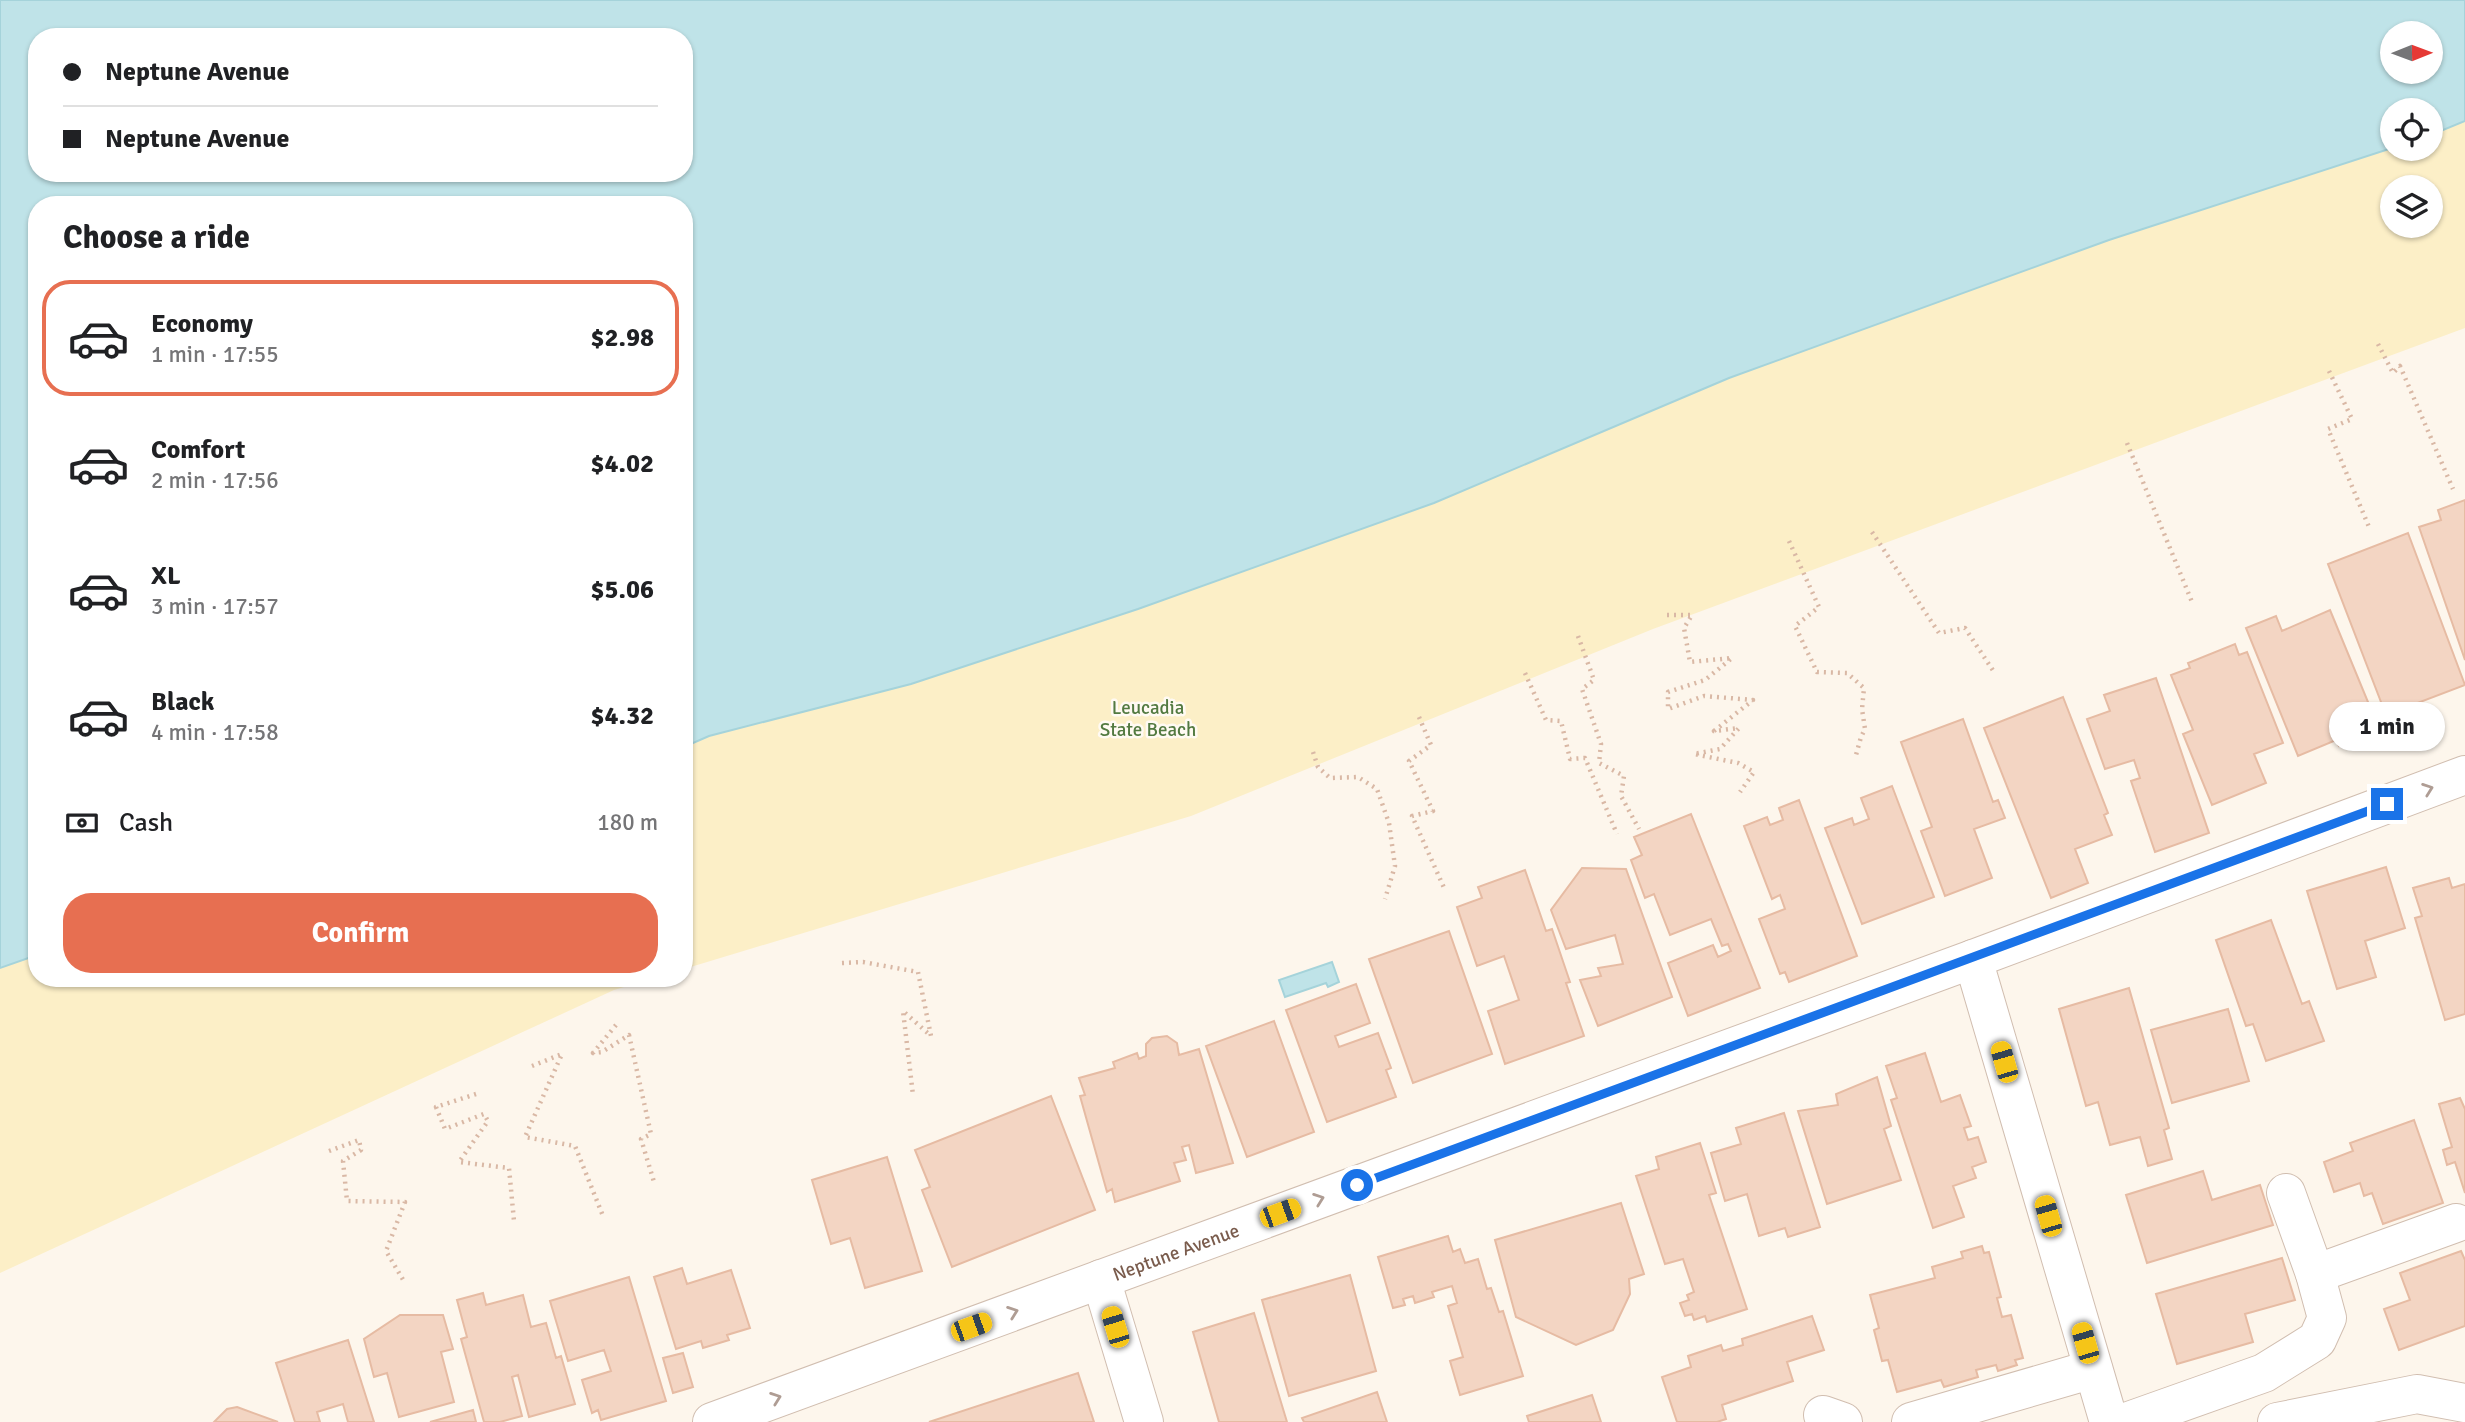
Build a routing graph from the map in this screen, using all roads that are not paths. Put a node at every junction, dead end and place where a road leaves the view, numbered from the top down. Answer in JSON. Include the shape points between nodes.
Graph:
{"nodes":[{"id":1,"x":2465,"y":775,"type":"edge"},
{"id":2,"x":1973,"y":959,"type":"junction"},
{"id":3,"x":2286,"y":1192,"type":"dead end"},
{"id":4,"x":2456,"y":1223,"type":"dead end"},
{"id":5,"x":2315,"y":1274,"type":"junction"},
{"id":6,"x":1101,"y":1279,"type":"junction"},
{"id":7,"x":2093,"y":1369,"type":"junction"},
{"id":8,"x":2465,"y":1404,"type":"edge"},
{"id":9,"x":712,"y":1422,"type":"edge"},
{"id":10,"x":1144,"y":1422,"type":"edge"},
{"id":11,"x":1911,"y":1422,"type":"edge"},
{"id":12,"x":2109,"y":1422,"type":"edge"},
{"id":13,"x":2126,"y":1422,"type":"edge"},
{"id":14,"x":2277,"y":1422,"type":"edge"}],
"edges":[{"from":2,"to":1,"type":"street","name":"Neptune Avenue","one_way":true},
{"from":6,"to":2,"type":"street","name":"Neptune Avenue","one_way":true},
{"from":2,"to":7,"type":"street"},
{"from":3,"to":5,"type":"street"},
{"from":4,"to":5,"type":"street"},
{"from":5,"to":13,"type":"street","via":[[2327,1318],[2317,1340],[2263,1373]]},
{"from":9,"to":6,"type":"street","name":"Neptune Avenue","one_way":true},
{"from":6,"to":10,"type":"street"},
{"from":7,"to":11,"type":"street"},
{"from":7,"to":12,"type":"street"},
{"from":8,"to":14,"type":"street","via":[[2417,1394]]}]}
